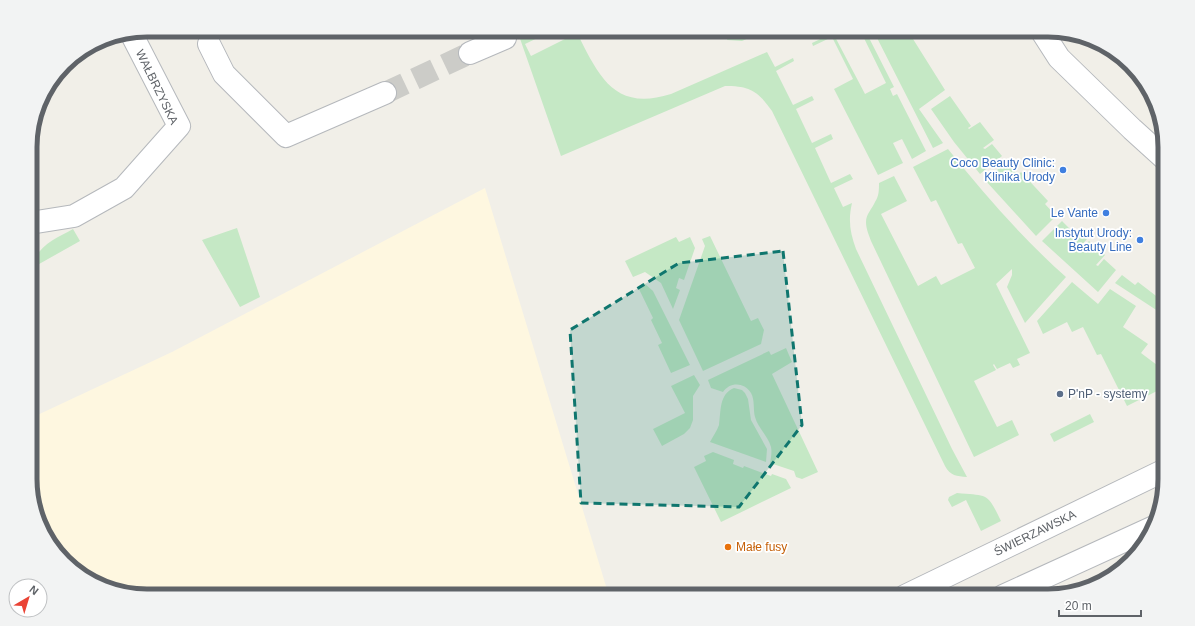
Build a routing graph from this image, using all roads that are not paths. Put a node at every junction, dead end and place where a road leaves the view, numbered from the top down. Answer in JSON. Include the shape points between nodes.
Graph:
{"nodes":[{"id":1,"x":1046,"y":37,"type":"edge"},
{"id":2,"x":134,"y":38,"type":"edge"},
{"id":3,"x":505,"y":38,"type":"dead end"},
{"id":4,"x":209,"y":44,"type":"dead end"},
{"id":5,"x":470,"y":53,"type":"tunnel mouth"},
{"id":6,"x":385,"y":94,"type":"tunnel mouth"},
{"id":7,"x":1158,"y":153,"type":"edge"},
{"id":8,"x":37,"y":222,"type":"edge"},
{"id":9,"x":1158,"y":473,"type":"edge"},
{"id":10,"x":1144,"y":531,"type":"edge"},
{"id":11,"x":919,"y":589,"type":"edge"},
{"id":12,"x":1018,"y":589,"type":"edge"}],
"edges":[{"from":1,"to":7,"type":"street","via":[[1059,58]]},
{"from":2,"to":8,"type":"street","name":"WAŁBRZYSKA","via":[[179,126],[124,188],[74,216]]},
{"from":3,"to":5,"type":"street"},
{"from":4,"to":6,"type":"street","via":[[224,74],[286,136]]},
{"from":9,"to":11,"type":"street","name":"ŚWIERZAWSKA"},
{"from":10,"to":12,"type":"street"}]}
